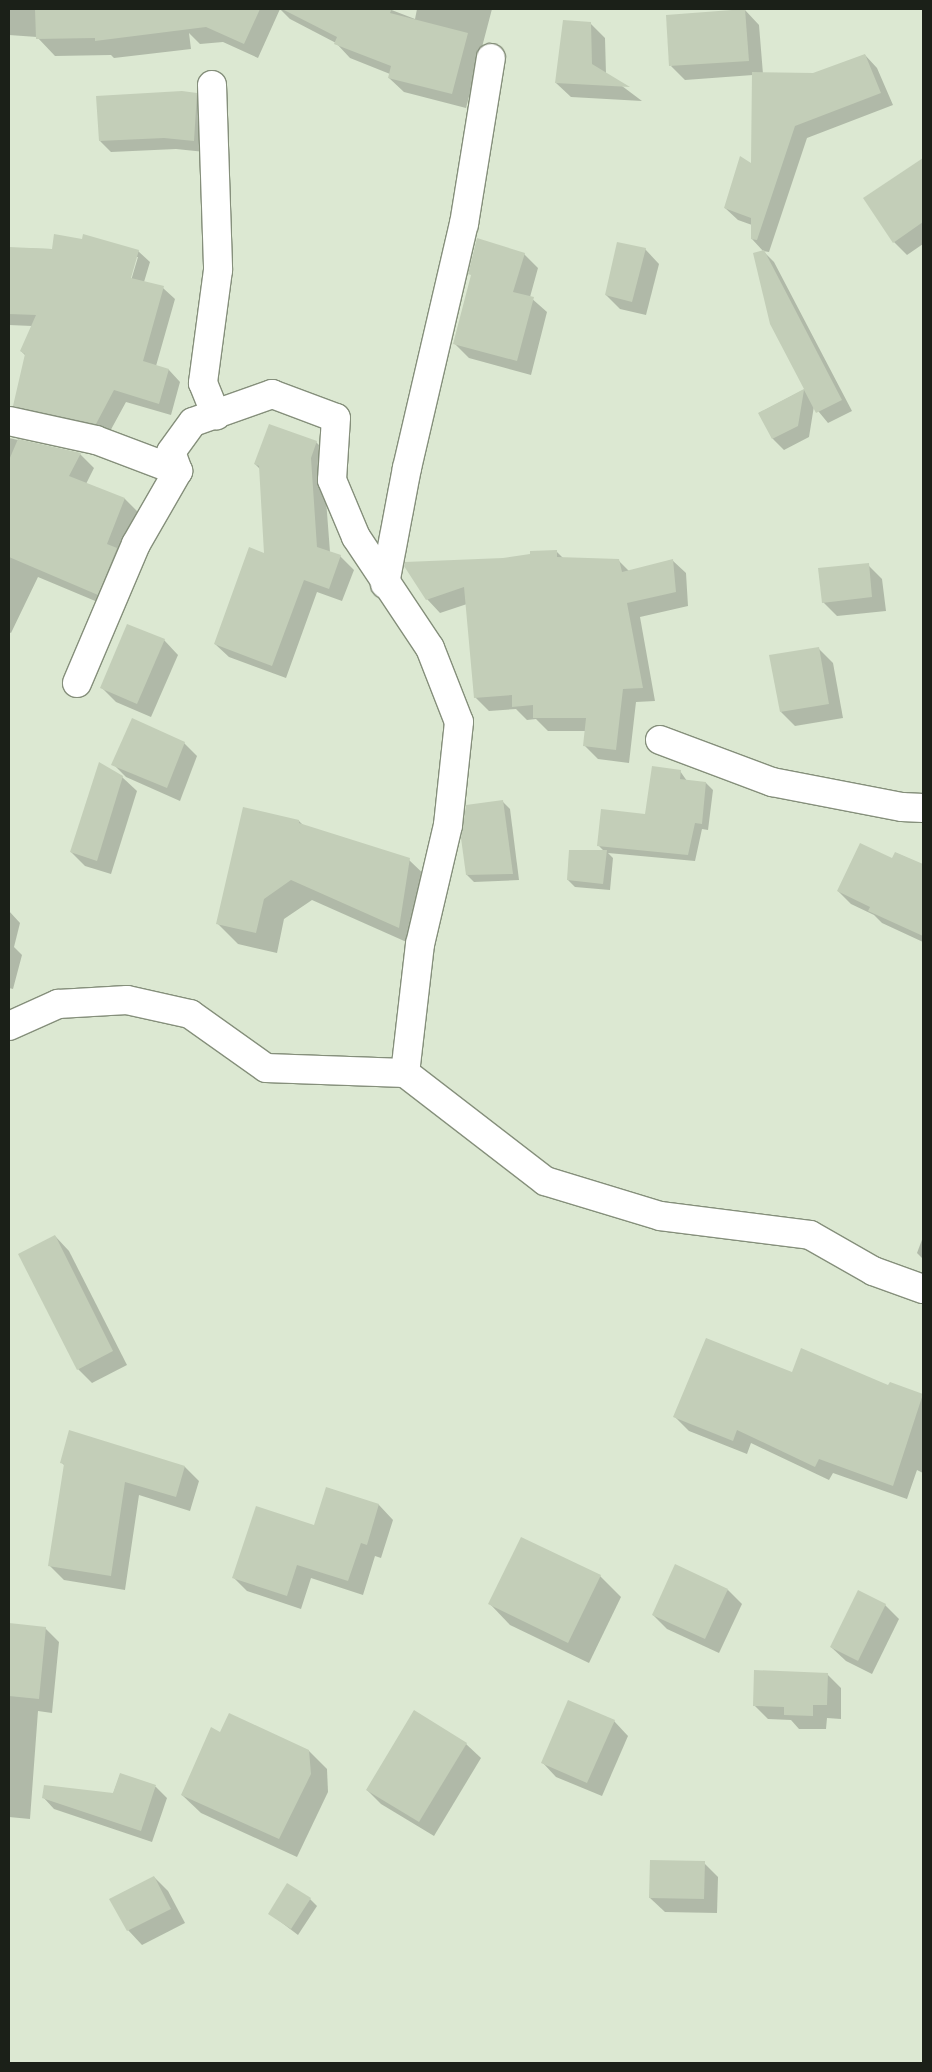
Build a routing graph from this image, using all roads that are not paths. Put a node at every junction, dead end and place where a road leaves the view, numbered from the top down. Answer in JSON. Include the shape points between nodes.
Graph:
{"nodes":[{"id":1,"x":491,"y":58,"type":"dead end"},
{"id":2,"x":212,"y":84,"type":"dead end"},
{"id":3,"x":216,"y":416,"type":"junction"},
{"id":4,"x":9,"y":421,"type":"edge"},
{"id":5,"x":178,"y":471,"type":"junction"},
{"id":6,"x":384,"y":584,"type":"junction"},
{"id":7,"x":77,"y":683,"type":"dead end"},
{"id":8,"x":660,"y":740,"type":"dead end"},
{"id":9,"x":923,"y":808,"type":"edge"},
{"id":10,"x":9,"y":1026,"type":"edge"},
{"id":11,"x":405,"y":1073,"type":"junction"},
{"id":12,"x":923,"y":1289,"type":"edge"}],
"edges":[{"from":1,"to":6,"type":"street","via":[[464,224],[407,468]]},
{"from":2,"to":3,"type":"street","via":[[218,270],[203,383]]},
{"from":3,"to":5,"type":"street","via":[[193,422],[171,452]]},
{"from":3,"to":6,"type":"street","via":[[272,394],[336,418],[332,480],[356,538]]},
{"from":4,"to":5,"type":"street","via":[[96,440]]},
{"from":5,"to":7,"type":"street","via":[[136,544]]},
{"from":6,"to":11,"type":"street","via":[[430,648],[459,722],[448,825],[420,944]]},
{"from":8,"to":9,"type":"street","via":[[772,782],[902,807]]},
{"from":10,"to":11,"type":"street","via":[[58,1004],[127,1000],[190,1014],[266,1068]]},
{"from":11,"to":12,"type":"street","via":[[545,1181],[660,1216],[810,1235],[873,1270]]}]}
